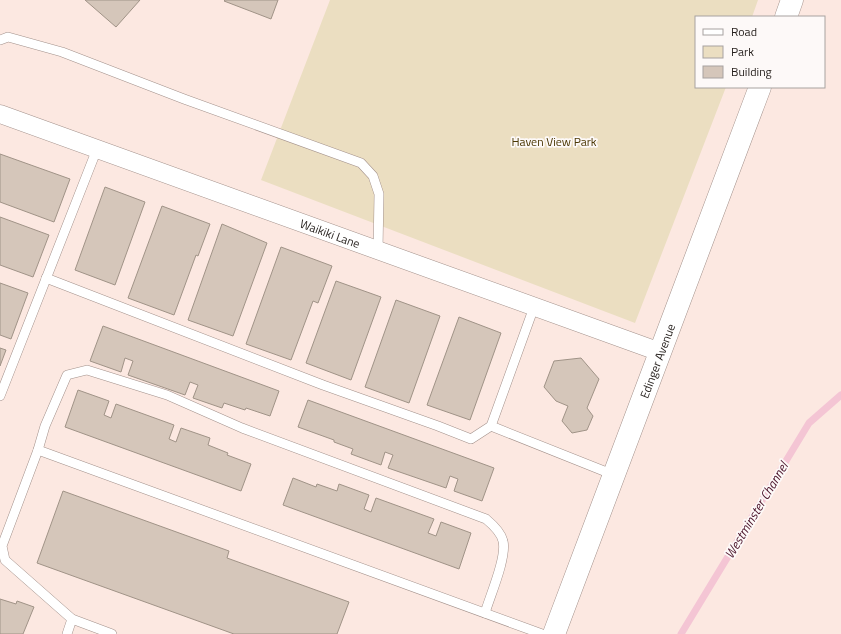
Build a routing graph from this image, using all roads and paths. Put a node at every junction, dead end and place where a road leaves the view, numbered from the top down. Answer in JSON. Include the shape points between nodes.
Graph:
{"nodes":[{"id":1,"x":792,"y":0,"type":"edge"},
{"id":2,"x":786,"y":16,"type":"edge"},
{"id":3,"x":0,"y":40,"type":"edge"},
{"id":4,"x":760,"y":88,"type":"edge"},
{"id":5,"x":0,"y":114,"type":"edge"},
{"id":6,"x":97,"y":149,"type":"junction"},
{"id":7,"x":378,"y":251,"type":"junction"},
{"id":8,"x":46,"y":278,"type":"junction"},
{"id":9,"x":534,"y":307,"type":"junction"},
{"id":10,"x":660,"y":352,"type":"junction"},
{"id":11,"x":0,"y":396,"type":"edge"},
{"id":12,"x":491,"y":426,"type":"junction"},
{"id":13,"x":38,"y":450,"type":"junction"},
{"id":14,"x":614,"y":475,"type":"junction"},
{"id":15,"x":485,"y":613,"type":"junction"},
{"id":16,"x":72,"y":619,"type":"junction"},
{"id":17,"x":67,"y":634,"type":"edge"},
{"id":18,"x":112,"y":634,"type":"edge"},
{"id":19,"x":542,"y":634,"type":"edge"},
{"id":20,"x":554,"y":634,"type":"edge"}],
"edges":[{"from":1,"to":2,"type":"main road"},
{"from":3,"to":7,"type":"lane","via":[[8,37],[62,52],[361,163],[374,176],[380,194]]},
{"from":4,"to":10,"type":"main road","name":"Edinger Avenue"},
{"from":5,"to":6,"type":"street","name":"Waikiki Lane"},
{"from":6,"to":7,"type":"street","name":"Waikiki Lane"},
{"from":6,"to":8,"type":"lane"},
{"from":7,"to":9,"type":"street","name":"Waikiki Lane"},
{"from":8,"to":11,"type":"lane"},
{"from":8,"to":12,"type":"lane","via":[[471,439]]},
{"from":9,"to":10,"type":"street","name":"Waikiki Lane"},
{"from":9,"to":12,"type":"lane"},
{"from":10,"to":14,"type":"main road","name":"Edinger Avenue"},
{"from":12,"to":14,"type":"lane"},
{"from":13,"to":15,"type":"lane"},
{"from":13,"to":15,"type":"lane","via":[[45,426],[67,375],[87,370],[167,395],[242,428],[486,519],[503,539],[504,551]]},
{"from":13,"to":16,"type":"lane","via":[[2,546],[5,560]]},
{"from":14,"to":20,"type":"main road","name":"Edinger Avenue"},
{"from":15,"to":19,"type":"lane"},
{"from":16,"to":17,"type":"lane"},
{"from":16,"to":18,"type":"lane"}]}
